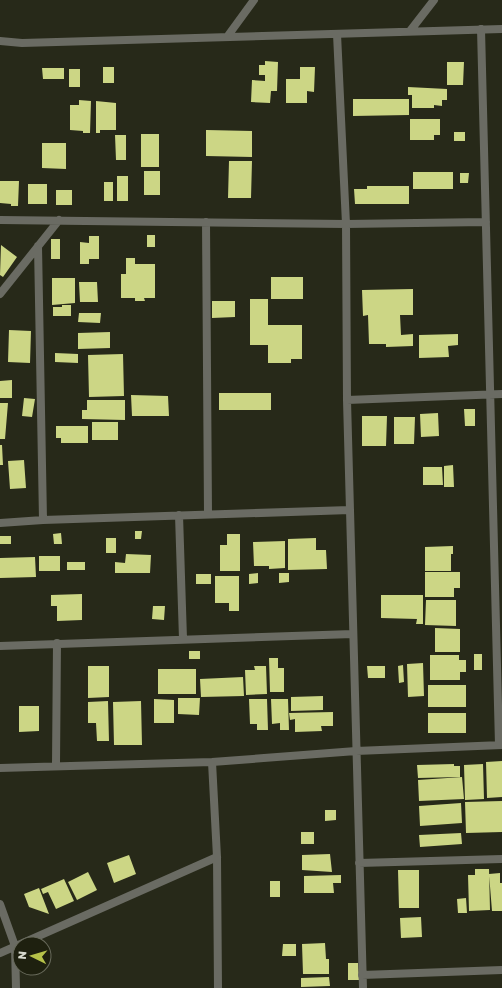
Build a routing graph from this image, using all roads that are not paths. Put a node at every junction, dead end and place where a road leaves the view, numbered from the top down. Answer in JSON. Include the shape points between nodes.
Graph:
{"nodes":[{"id":1,"x":254,"y":0,"type":"edge"},
{"id":2,"x":434,"y":0,"type":"edge"},
{"id":3,"x":481,"y":29,"type":"junction"},
{"id":4,"x":502,"y":29,"type":"edge"},
{"id":5,"x":410,"y":31,"type":"junction"},
{"id":6,"x":337,"y":34,"type":"junction"},
{"id":7,"x":227,"y":37,"type":"junction"},
{"id":8,"x":0,"y":41,"type":"edge"},
{"id":9,"x":0,"y":220,"type":"edge"},
{"id":10,"x":58,"y":220,"type":"junction"},
{"id":11,"x":206,"y":222,"type":"junction"},
{"id":12,"x":486,"y":222,"type":"junction"},
{"id":13,"x":346,"y":224,"type":"junction"},
{"id":14,"x":38,"y":246,"type":"junction"},
{"id":15,"x":0,"y":294,"type":"edge"},
{"id":16,"x":490,"y":394,"type":"junction"},
{"id":17,"x":502,"y":394,"type":"edge"},
{"id":18,"x":347,"y":400,"type":"junction"},
{"id":19,"x":350,"y":510,"type":"junction"},
{"id":20,"x":208,"y":514,"type":"junction"},
{"id":21,"x":179,"y":515,"type":"junction"},
{"id":22,"x":43,"y":520,"type":"junction"},
{"id":23,"x":0,"y":523,"type":"edge"},
{"id":24,"x":353,"y":634,"type":"junction"},
{"id":25,"x":183,"y":639,"type":"junction"},
{"id":26,"x":57,"y":643,"type":"junction"},
{"id":27,"x":0,"y":646,"type":"edge"},
{"id":28,"x":500,"y":745,"type":"edge"},
{"id":29,"x":356,"y":751,"type":"junction"},
{"id":30,"x":212,"y":762,"type":"junction"},
{"id":31,"x":56,"y":766,"type":"junction"},
{"id":32,"x":0,"y":768,"type":"edge"},
{"id":33,"x":217,"y":857,"type":"junction"},
{"id":34,"x":502,"y":859,"type":"edge"},
{"id":35,"x":359,"y":863,"type":"junction"},
{"id":36,"x":0,"y":904,"type":"edge"},
{"id":37,"x":38,"y":936,"type":"edge"},
{"id":38,"x":12,"y":938,"type":"edge"},
{"id":39,"x":12,"y":947,"type":"edge"},
{"id":40,"x":0,"y":952,"type":"edge"},
{"id":41,"x":502,"y":970,"type":"edge"},
{"id":42,"x":362,"y":975,"type":"junction"},
{"id":43,"x":16,"y":976,"type":"edge"},
{"id":44,"x":16,"y":988,"type":"edge"},
{"id":45,"x":218,"y":988,"type":"edge"},
{"id":46,"x":362,"y":988,"type":"edge"}],
"edges":[{"from":1,"to":7,"type":"street"},
{"from":2,"to":5,"type":"street"},
{"from":3,"to":4,"type":"street"},
{"from":3,"to":5,"type":"street"},
{"from":3,"to":12,"type":"street"},
{"from":5,"to":6,"type":"street"},
{"from":6,"to":7,"type":"street"},
{"from":6,"to":13,"type":"street"},
{"from":7,"to":8,"type":"street","via":[[22,43]]},
{"from":9,"to":10,"type":"street"},
{"from":10,"to":11,"type":"street"},
{"from":10,"to":14,"type":"street"},
{"from":11,"to":13,"type":"street"},
{"from":11,"to":20,"type":"street"},
{"from":12,"to":13,"type":"street"},
{"from":12,"to":16,"type":"street"},
{"from":13,"to":18,"type":"street"},
{"from":14,"to":15,"type":"street"},
{"from":14,"to":22,"type":"street"},
{"from":16,"to":17,"type":"street"},
{"from":16,"to":18,"type":"street"},
{"from":16,"to":28,"type":"street"},
{"from":18,"to":19,"type":"street"},
{"from":19,"to":20,"type":"street"},
{"from":19,"to":24,"type":"street"},
{"from":20,"to":21,"type":"street"},
{"from":21,"to":22,"type":"street"},
{"from":21,"to":25,"type":"street"},
{"from":22,"to":23,"type":"street"},
{"from":24,"to":25,"type":"street"},
{"from":24,"to":29,"type":"street"},
{"from":25,"to":26,"type":"street"},
{"from":26,"to":27,"type":"street"},
{"from":26,"to":31,"type":"street"},
{"from":28,"to":29,"type":"street"},
{"from":29,"to":30,"type":"street"},
{"from":29,"to":35,"type":"street"},
{"from":30,"to":31,"type":"street"},
{"from":30,"to":33,"type":"street"},
{"from":31,"to":32,"type":"street"},
{"from":33,"to":37,"type":"street"},
{"from":33,"to":45,"type":"street"},
{"from":34,"to":35,"type":"street"},
{"from":35,"to":42,"type":"street"},
{"from":36,"to":38,"type":"street"},
{"from":39,"to":40,"type":"street"},
{"from":41,"to":42,"type":"street"},
{"from":42,"to":46,"type":"street"},
{"from":43,"to":44,"type":"street"}]}
